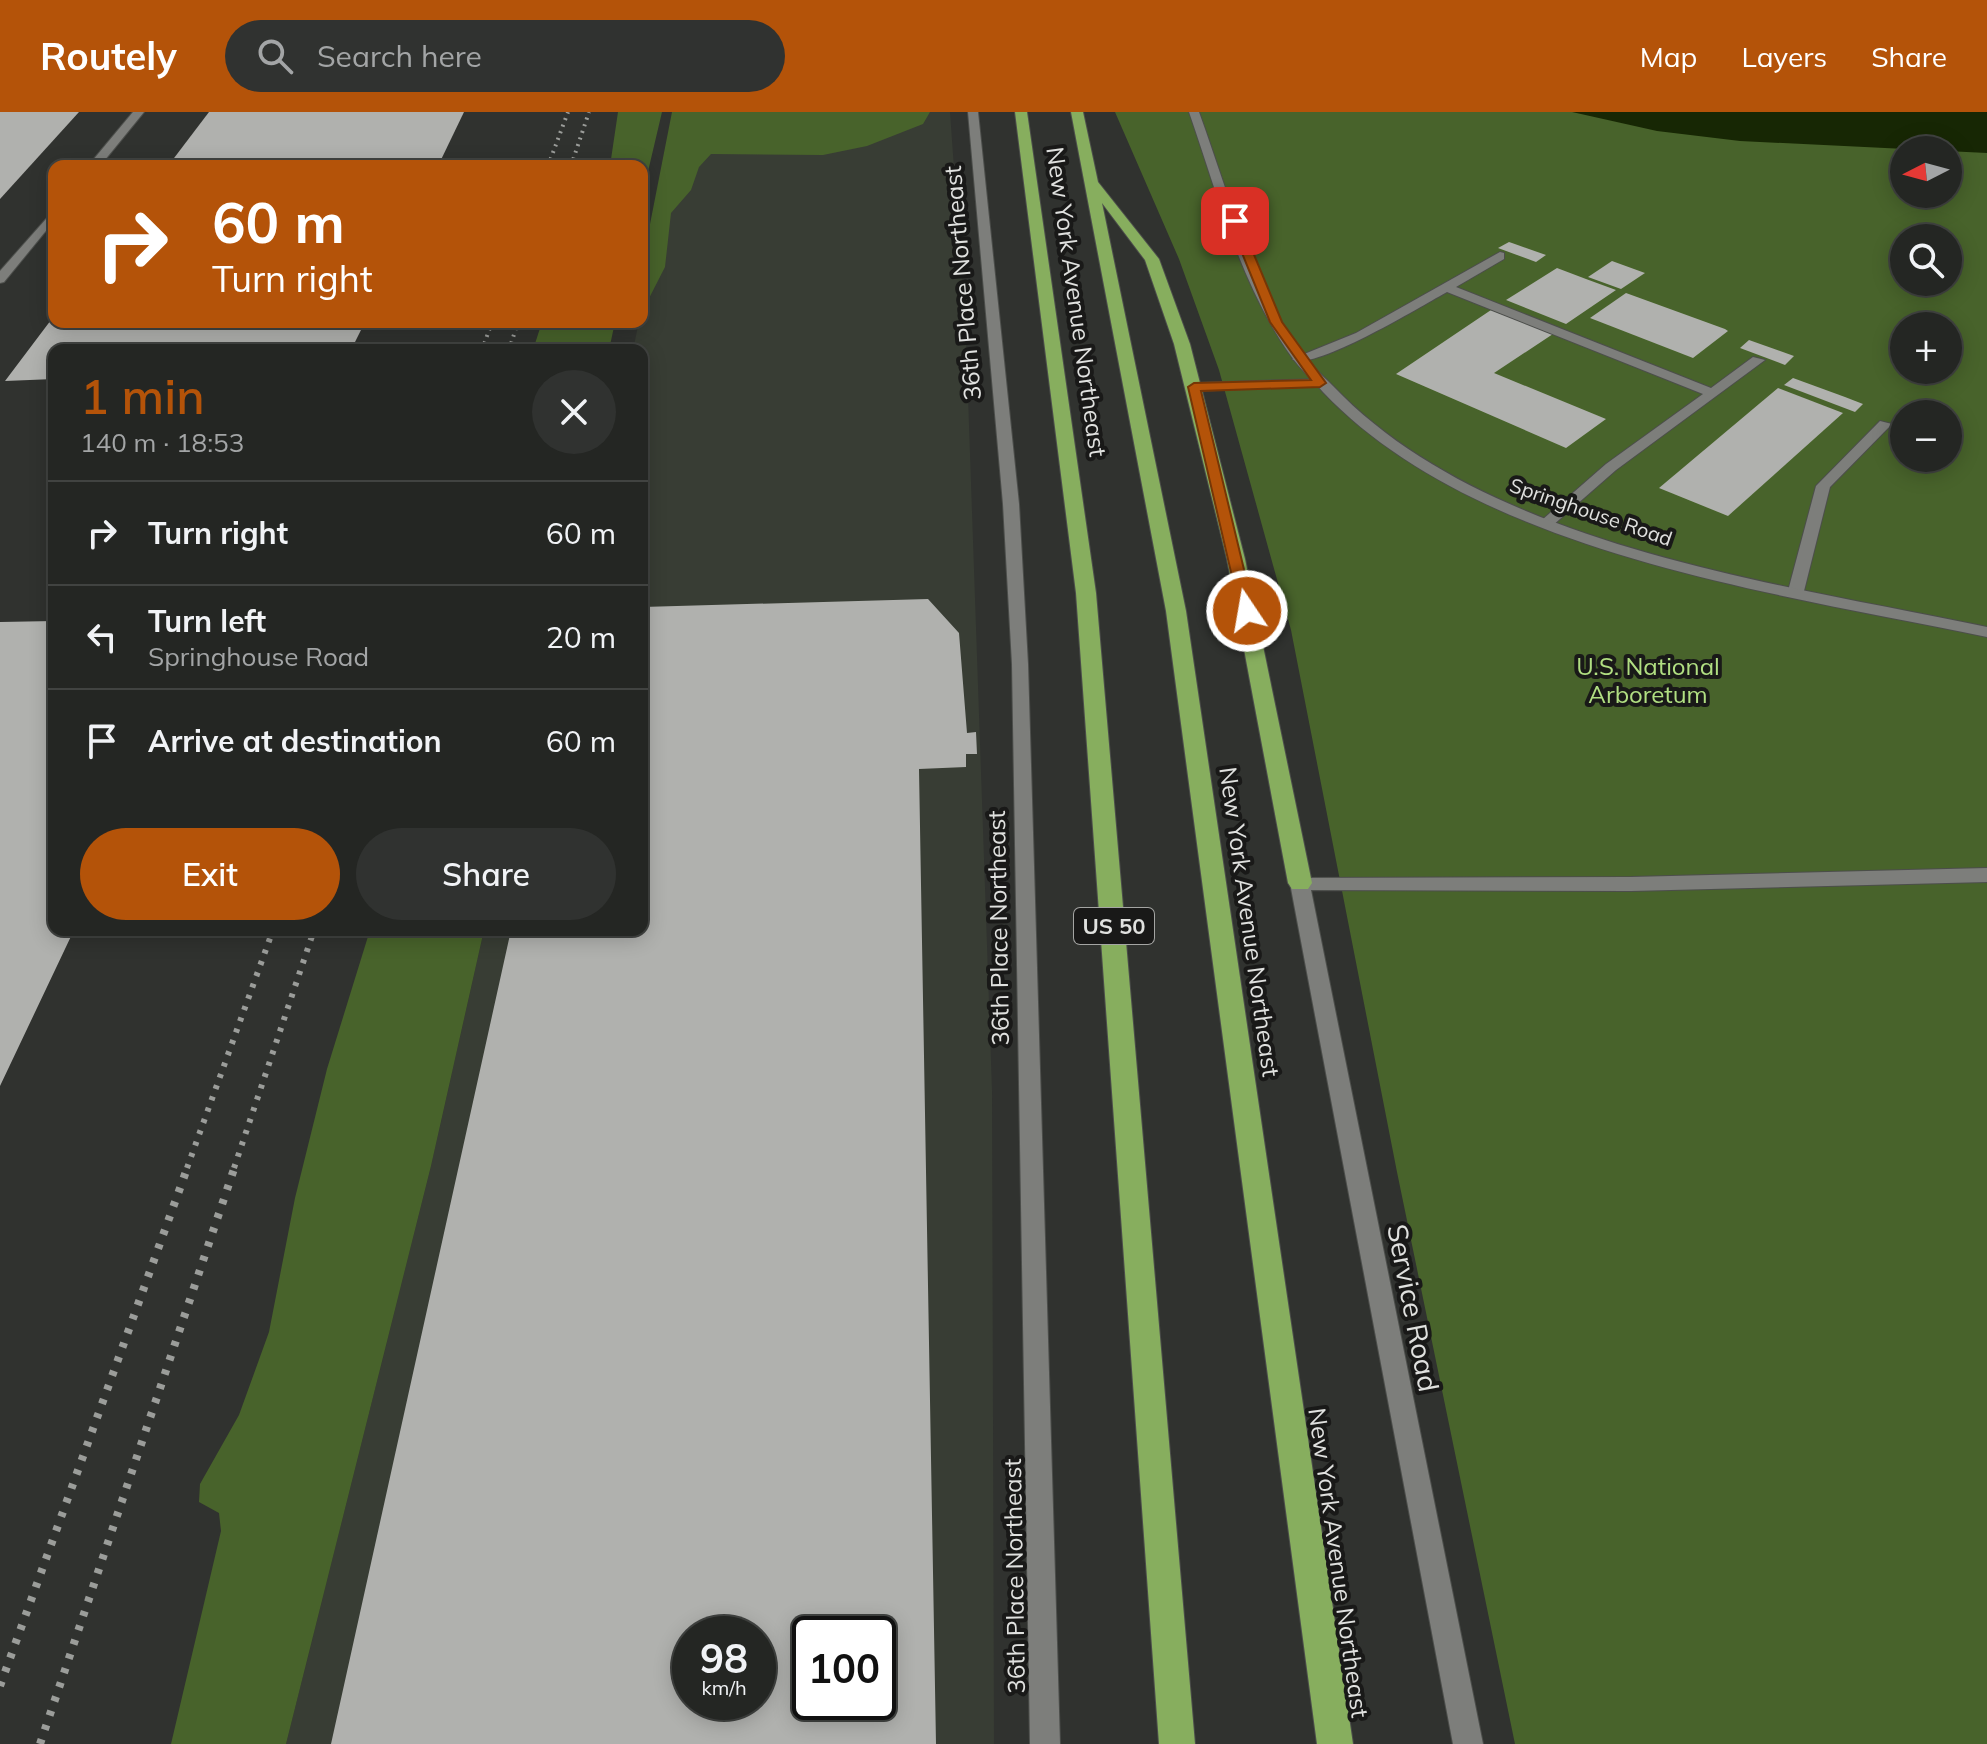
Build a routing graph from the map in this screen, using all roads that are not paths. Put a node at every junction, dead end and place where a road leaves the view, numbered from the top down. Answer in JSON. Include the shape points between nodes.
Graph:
{"nodes":[{"id":1,"x":139,"y":112,"type":"edge"},
{"id":2,"x":973,"y":112,"type":"edge"},
{"id":3,"x":1021,"y":112,"type":"edge"},
{"id":4,"x":1077,"y":112,"type":"edge"},
{"id":5,"x":1194,"y":112,"type":"edge"},
{"id":6,"x":99,"y":160,"type":"edge"},
{"id":7,"x":1091,"y":180,"type":"junction"},
{"id":8,"x":48,"y":221,"type":"edge"},
{"id":9,"x":1500,"y":256,"type":"dead end"},
{"id":10,"x":0,"y":279,"type":"edge"},
{"id":11,"x":1446,"y":287,"type":"junction"},
{"id":12,"x":1299,"y":359,"type":"junction"},
{"id":13,"x":1758,"y":360,"type":"dead end"},
{"id":14,"x":1320,"y":383,"type":"junction"},
{"id":15,"x":1194,"y":387,"type":"junction"},
{"id":16,"x":1713,"y":393,"type":"junction"},
{"id":17,"x":1885,"y":424,"type":"dead end"},
{"id":18,"x":1547,"y":523,"type":"junction"},
{"id":19,"x":1796,"y":591,"type":"junction"},
{"id":20,"x":1987,"y":632,"type":"edge"},
{"id":21,"x":1987,"y":875,"type":"edge"},
{"id":22,"x":1300,"y":883,"type":"junction"},
{"id":23,"x":1045,"y":1744,"type":"edge"},
{"id":24,"x":1177,"y":1744,"type":"edge"},
{"id":25,"x":1335,"y":1744,"type":"edge"},
{"id":26,"x":1468,"y":1744,"type":"edge"}],
"edges":[{"from":1,"to":6,"type":"street"},
{"from":2,"to":23,"type":"street","name":"36th Place Northeast","via":[[1011,504],[1019,650]]},
{"from":3,"to":24,"type":"highway","name":"New York Avenue Northeast","number":"US 50","via":[[1087,607]]},
{"from":4,"to":7,"type":"highway","name":"New York Avenue Northeast"},
{"from":5,"to":12,"type":"street","name":"Springhouse Road","via":[[1267,304]]},
{"from":7,"to":15,"type":"highway","via":[[1152,259]]},
{"from":7,"to":25,"type":"highway","name":"New York Avenue Northeast","via":[[1184,657]]},
{"from":8,"to":10,"type":"street"},
{"from":9,"to":11,"type":"street"},
{"from":11,"to":12,"type":"street","via":[[1361,336]]},
{"from":11,"to":16,"type":"street"},
{"from":12,"to":14,"type":"street","name":"Springhouse Road"},
{"from":13,"to":16,"type":"street"},
{"from":14,"to":15,"type":"street"},
{"from":14,"to":18,"type":"street","name":"Springhouse Road","via":[[1406,454]]},
{"from":15,"to":22,"type":"highway","via":[[1245,604]]},
{"from":16,"to":18,"type":"street","via":[[1611,467]]},
{"from":17,"to":19,"type":"street","via":[[1823,486]]},
{"from":18,"to":19,"type":"street","name":"Springhouse Road"},
{"from":19,"to":20,"type":"street","name":"Springhouse Road"},
{"from":21,"to":22,"type":"street","via":[[1631,884]]},
{"from":22,"to":26,"type":"street","name":"Service Road"}]}
